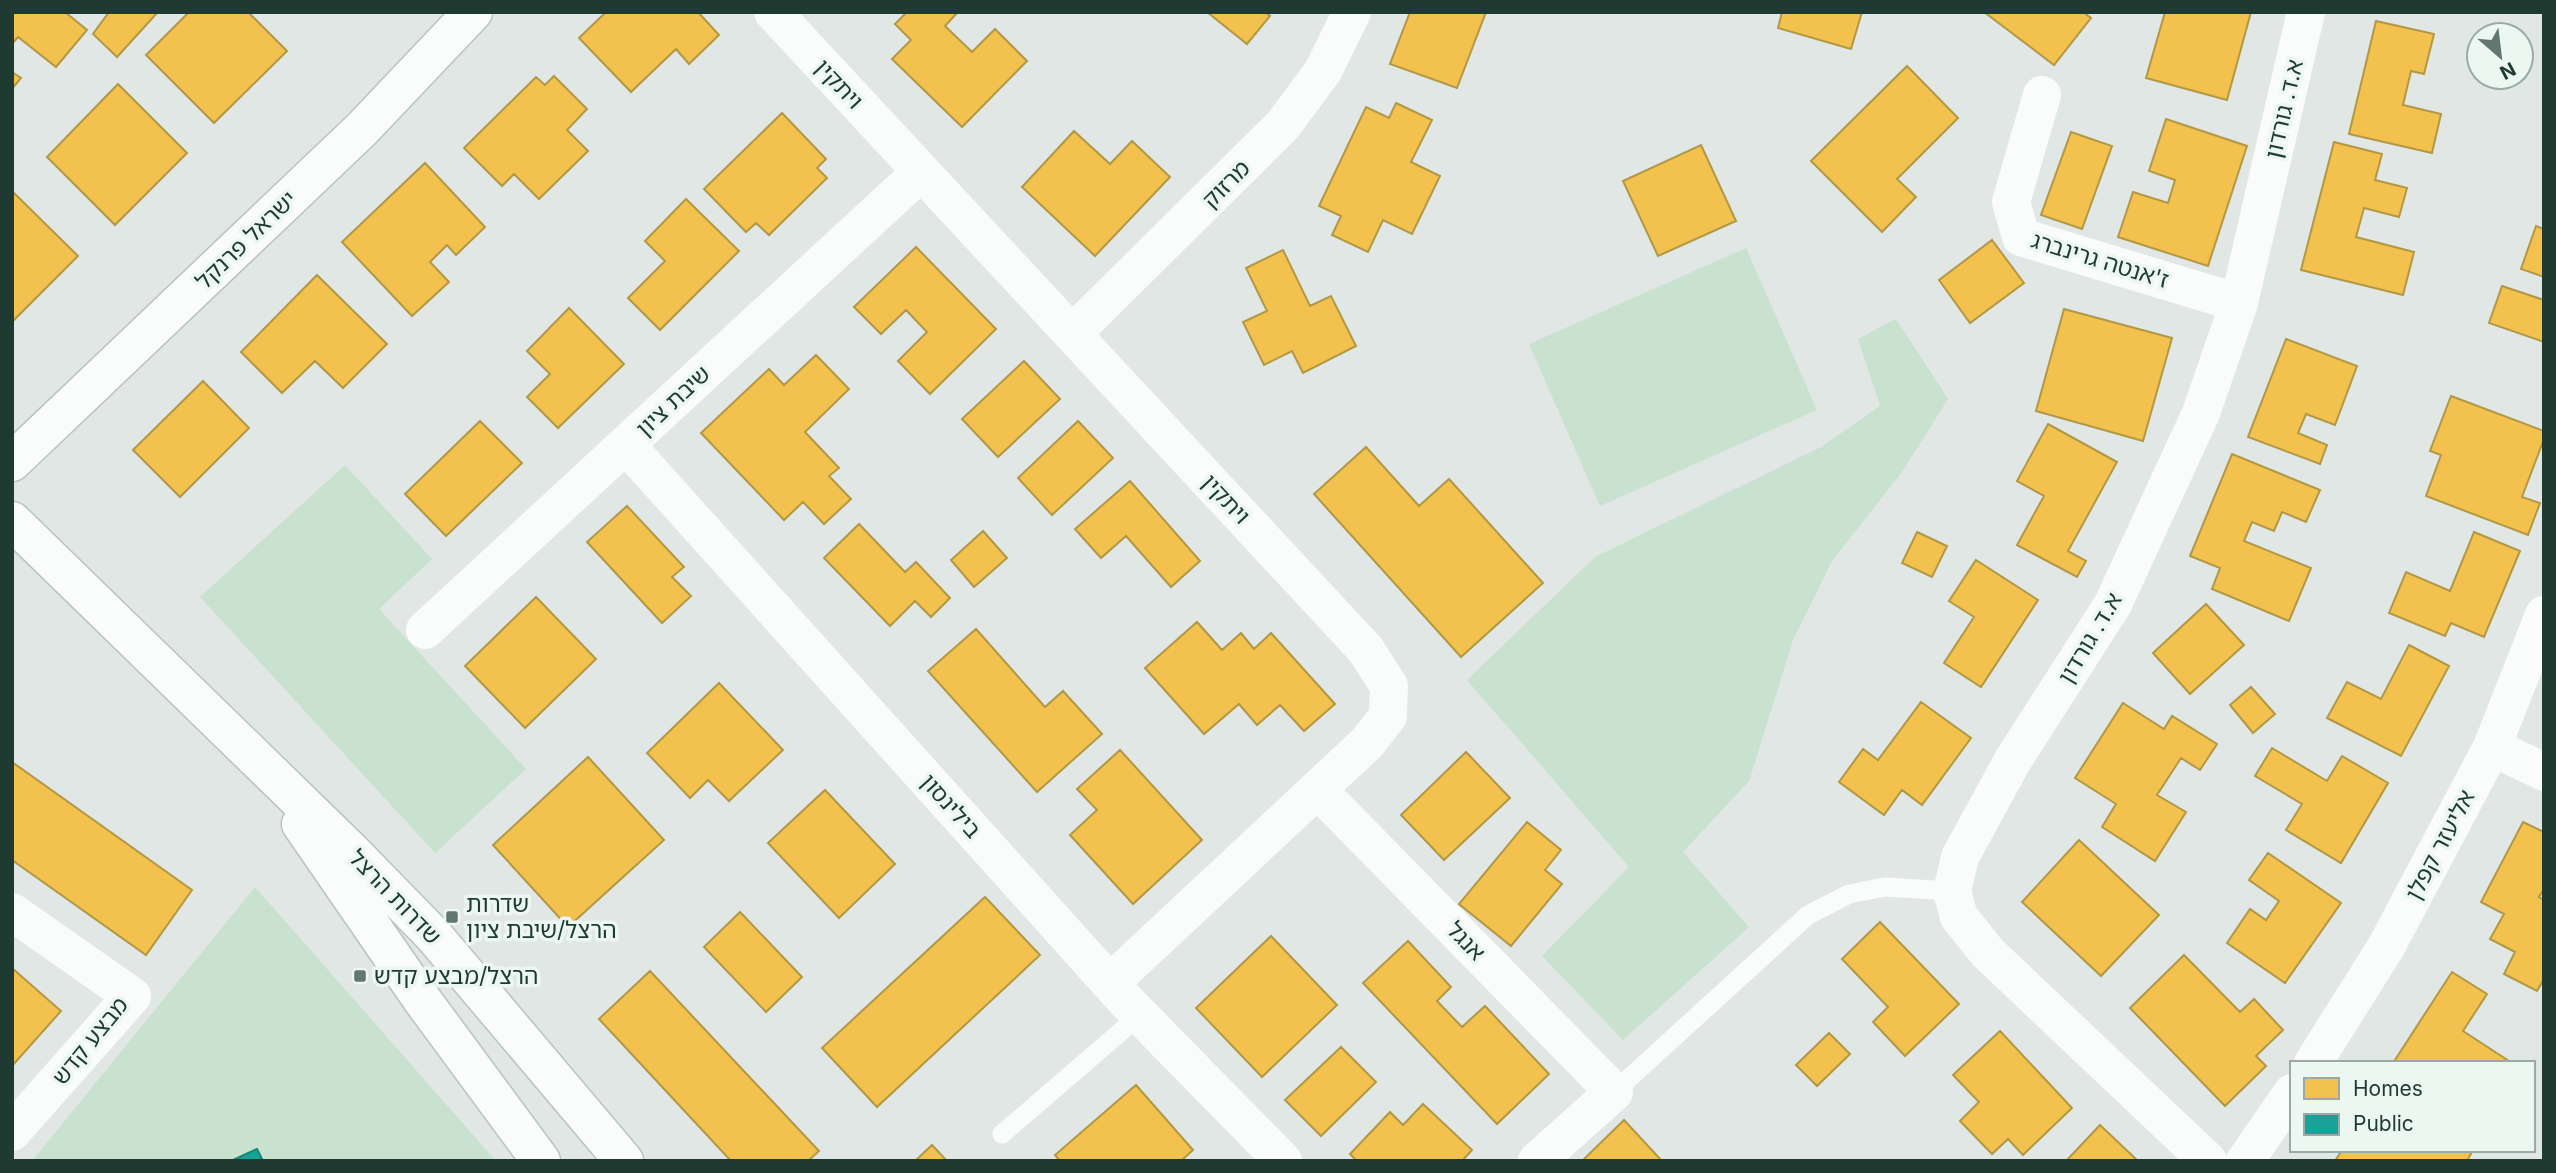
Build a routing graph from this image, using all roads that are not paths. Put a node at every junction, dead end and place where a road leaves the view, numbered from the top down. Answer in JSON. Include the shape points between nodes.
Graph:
{"nodes":[{"id":1,"x":473,"y":12,"type":"edge"},
{"id":2,"x":773,"y":12,"type":"edge"},
{"id":3,"x":1352,"y":12,"type":"edge"},
{"id":4,"x":2306,"y":12,"type":"edge"},
{"id":5,"x":2042,"y":95,"type":"dead end"},
{"id":6,"x":921,"y":172,"type":"junction"},
{"id":7,"x":2239,"y":303,"type":"junction"},
{"id":8,"x":1072,"y":334,"type":"junction"},
{"id":9,"x":626,"y":444,"type":"junction"},
{"id":10,"x":12,"y":462,"type":"edge"},
{"id":11,"x":12,"y":521,"type":"edge"},
{"id":12,"x":2544,"y":615,"type":"edge"},
{"id":13,"x":425,"y":630,"type":"dead end"},
{"id":14,"x":2492,"y":747,"type":"junction"},
{"id":15,"x":265,"y":770,"type":"junction"},
{"id":16,"x":2544,"y":772,"type":"edge"},
{"id":17,"x":1318,"y":789,"type":"junction"},
{"id":18,"x":1952,"y":891,"type":"junction"},
{"id":19,"x":12,"y":912,"type":"edge"},
{"id":20,"x":1110,"y":984,"type":"junction"},
{"id":21,"x":1140,"y":1016,"type":"junction"},
{"id":22,"x":2314,"y":1061,"type":"edge"},
{"id":23,"x":1614,"y":1091,"type":"junction"},
{"id":24,"x":2290,"y":1096,"type":"edge"},
{"id":25,"x":12,"y":1132,"type":"edge"},
{"id":26,"x":1002,"y":1134,"type":"dead end"},
{"id":27,"x":541,"y":1161,"type":"edge"},
{"id":28,"x":624,"y":1161,"type":"edge"},
{"id":29,"x":1283,"y":1161,"type":"edge"},
{"id":30,"x":1537,"y":1161,"type":"edge"},
{"id":31,"x":2208,"y":1161,"type":"edge"},
{"id":32,"x":2245,"y":1161,"type":"edge"}],
"edges":[{"from":1,"to":10,"type":"street","name":"ישראל פרנקל","via":[[362,129]]},
{"from":2,"to":6,"type":"street","name":"ויתקין"},
{"from":3,"to":8,"type":"street","name":"מרזוק","via":[[1323,71],[1283,125]]},
{"from":4,"to":7,"type":"street","name":"א.ד. גורדון"},
{"from":5,"to":7,"type":"street","name":"ז'אנטה גרינברג","via":[[2011,202],[2021,237]]},
{"from":6,"to":8,"type":"street","name":"ויתקין"},
{"from":6,"to":9,"type":"street","name":"שיבת ציון"},
{"from":7,"to":18,"type":"street","name":"א.ד. גורדון","via":[[2202,413],[2113,604],[2013,761],[1960,857]]},
{"from":8,"to":17,"type":"street","name":"ויתקין","via":[[1366,650],[1389,686],[1388,716],[1367,743]]},
{"from":9,"to":13,"type":"street","name":"שיבת ציון"},
{"from":9,"to":20,"type":"street","name":"בילינסון"},
{"from":11,"to":15,"type":"street","name":"שדרות הרצל"},
{"from":12,"to":14,"type":"street","name":"אליעזר קפלן"},
{"from":14,"to":16,"type":"street"},
{"from":14,"to":22,"type":"street","name":"אליעזר קפלן","via":[[2386,947]]},
{"from":15,"to":27,"type":"street","name":"שדרות הרצל","via":[[361,914]]},
{"from":15,"to":28,"type":"street","name":"שדרות הרצל","via":[[434,936]]},
{"from":17,"to":20,"type":"street","name":"ויתקין"},
{"from":17,"to":23,"type":"street","name":"אנגל"},
{"from":18,"to":23,"type":"lane","via":[[1885,887],[1849,894],[1808,915]]},
{"from":18,"to":31,"type":"street","via":[[1959,917],[1988,953]]},
{"from":19,"to":25,"type":"street","name":"מבצע קדש","via":[[132,996]]},
{"from":20,"to":21,"type":"street","name":"בילינסון"},
{"from":21,"to":26,"type":"lane"},
{"from":21,"to":29,"type":"street","name":"בילינסון"},
{"from":23,"to":30,"type":"street"},
{"from":24,"to":32,"type":"street"}]}
